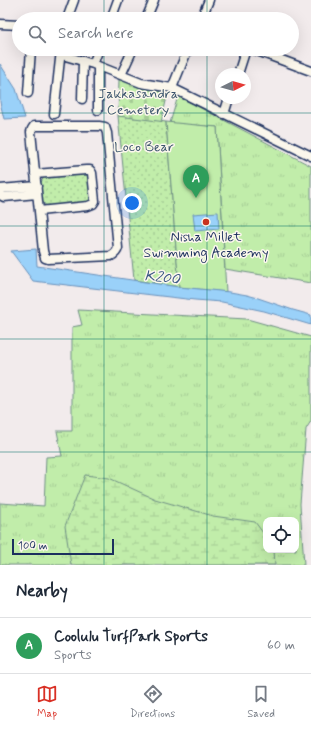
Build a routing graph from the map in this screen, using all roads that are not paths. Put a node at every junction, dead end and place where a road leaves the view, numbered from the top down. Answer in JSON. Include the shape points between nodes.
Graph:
{"nodes":[{"id":1,"x":74,"y":0,"type":"edge"},
{"id":2,"x":118,"y":0,"type":"edge"},
{"id":3,"x":154,"y":0,"type":"edge"},
{"id":4,"x":209,"y":0,"type":"edge"},
{"id":5,"x":70,"y":12,"type":"edge"},
{"id":6,"x":114,"y":12,"type":"edge"},
{"id":7,"x":149,"y":12,"type":"edge"},
{"id":8,"x":204,"y":12,"type":"edge"},
{"id":9,"x":0,"y":24,"type":"edge"},
{"id":10,"x":12,"y":25,"type":"edge"},
{"id":11,"x":31,"y":56,"type":"edge"},
{"id":12,"x":60,"y":56,"type":"edge"},
{"id":13,"x":66,"y":56,"type":"edge"},
{"id":14,"x":98,"y":56,"type":"edge"},
{"id":15,"x":130,"y":56,"type":"edge"},
{"id":16,"x":185,"y":56,"type":"edge"},
{"id":17,"x":244,"y":56,"type":"edge"},
{"id":18,"x":271,"y":56,"type":"edge"},
{"id":19,"x":83,"y":61,"type":"junction"},
{"id":20,"x":96,"y":65,"type":"junction"},
{"id":21,"x":240,"y":68,"type":"edge"},
{"id":22,"x":311,"y":71,"type":"edge"},
{"id":23,"x":122,"y":76,"type":"junction"},
{"id":24,"x":172,"y":88,"type":"junction"},
{"id":25,"x":28,"y":93,"type":"dead end"},
{"id":26,"x":82,"y":100,"type":"dead end"},
{"id":27,"x":227,"y":104,"type":"edge"},
{"id":28,"x":98,"y":110,"type":"dead end"},
{"id":29,"x":54,"y":114,"type":"dead end"},
{"id":30,"x":224,"y":114,"type":"junction"},
{"id":31,"x":311,"y":156,"type":"edge"},
{"id":32,"x":35,"y":174,"type":"junction"},
{"id":33,"x":0,"y":189,"type":"edge"},
{"id":34,"x":37,"y":190,"type":"junction"},
{"id":35,"x":0,"y":195,"type":"edge"},
{"id":36,"x":39,"y":210,"type":"junction"}],
"edges":[{"from":1,"to":5,"type":"street"},
{"from":2,"to":6,"type":"street"},
{"from":3,"to":7,"type":"street"},
{"from":4,"to":8,"type":"street"},
{"from":9,"to":10,"type":"street"},
{"from":11,"to":25,"type":"street"},
{"from":12,"to":29,"type":"street"},
{"from":13,"to":19,"type":"street"},
{"from":14,"to":20,"type":"street"},
{"from":15,"to":23,"type":"street"},
{"from":16,"to":24,"type":"street"},
{"from":17,"to":21,"type":"street"},
{"from":18,"to":22,"type":"street"},
{"from":19,"to":20,"type":"street"},
{"from":19,"to":26,"type":"street"},
{"from":20,"to":23,"type":"street"},
{"from":20,"to":28,"type":"street"},
{"from":23,"to":24,"type":"street","via":[[141,83]]},
{"from":24,"to":30,"type":"street"},
{"from":27,"to":30,"type":"street"},
{"from":30,"to":31,"type":"street"},
{"from":32,"to":34,"type":"street"},
{"from":32,"to":36,"type":"street","via":[[86,170],[92,173],[95,201],[93,204]]},
{"from":32,"to":36,"type":"street","via":[[31,132],[34,126],[105,127],[118,251],[111,256],[46,258]]},
{"from":33,"to":34,"type":"street"},
{"from":34,"to":35,"type":"street","via":[[4,197]]},
{"from":34,"to":36,"type":"street"}]}
